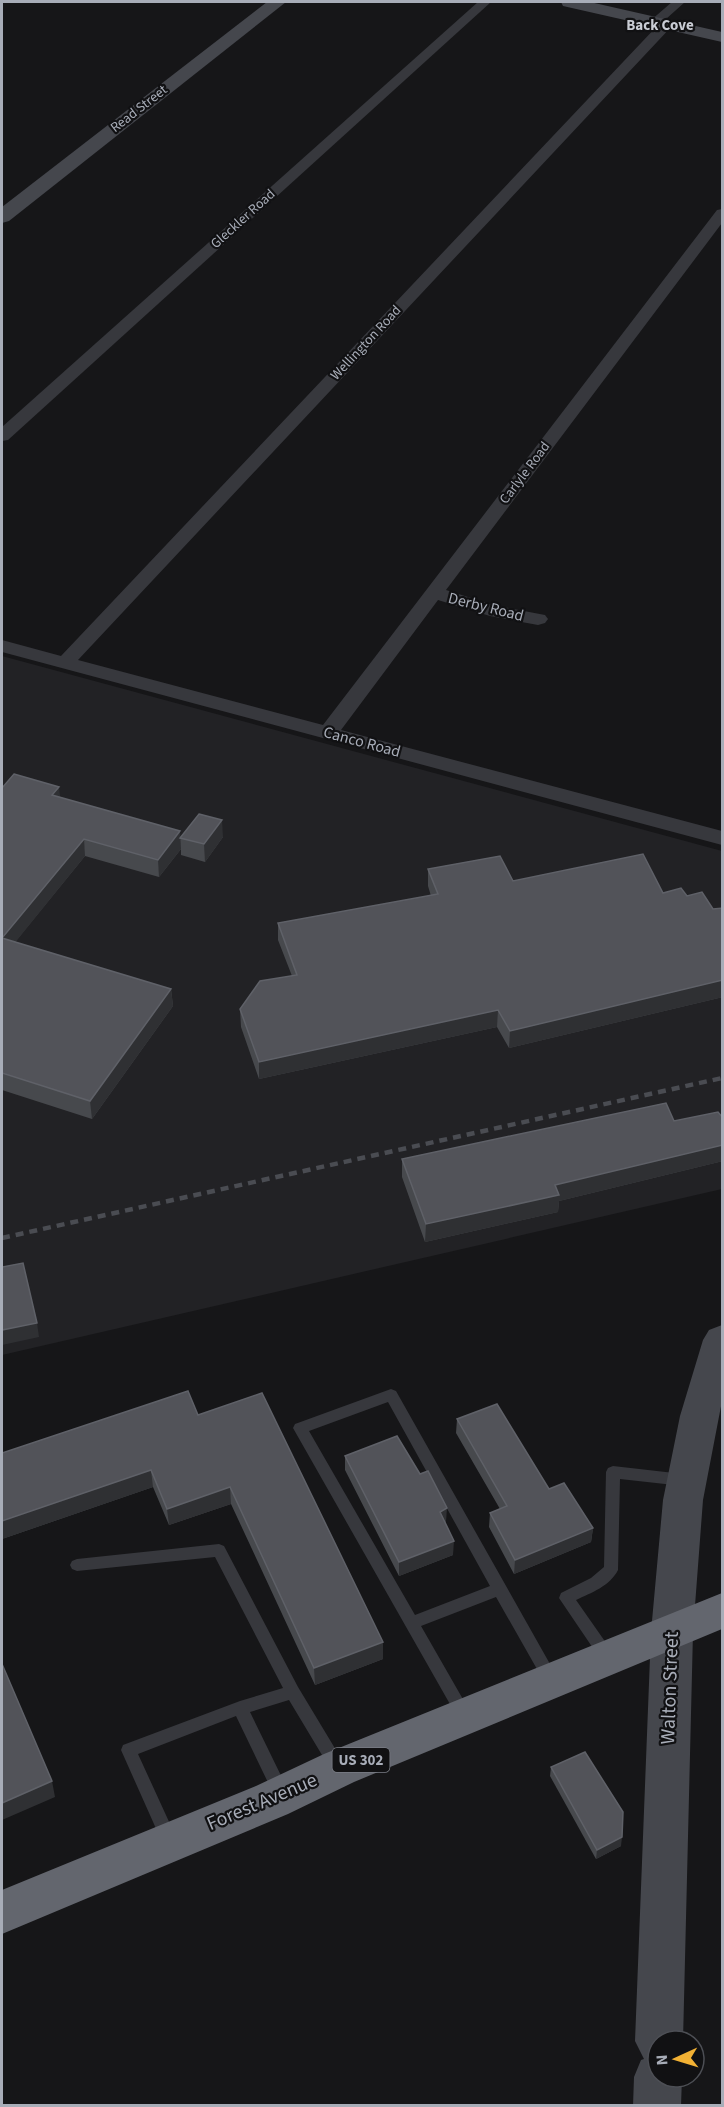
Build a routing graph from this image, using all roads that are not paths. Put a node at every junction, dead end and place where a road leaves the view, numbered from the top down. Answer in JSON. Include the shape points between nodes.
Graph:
{"nodes":[{"id":1,"x":277,"y":2,"type":"edge"},
{"id":2,"x":485,"y":2,"type":"edge"},
{"id":3,"x":569,"y":2,"type":"edge"},
{"id":4,"x":679,"y":2,"type":"edge"},
{"id":5,"x":662,"y":22,"type":"junction"},
{"id":6,"x":723,"y":37,"type":"edge"},
{"id":7,"x":723,"y":213,"type":"edge"},
{"id":8,"x":2,"y":217,"type":"edge"},
{"id":9,"x":2,"y":436,"type":"edge"},
{"id":10,"x":434,"y":593,"type":"junction"},
{"id":11,"x":538,"y":619,"type":"dead end"},
{"id":12,"x":2,"y":646,"type":"edge"},
{"id":13,"x":65,"y":663,"type":"junction"},
{"id":14,"x":328,"y":733,"type":"junction"},
{"id":15,"x":723,"y":838,"type":"edge"},
{"id":16,"x":723,"y":1340,"type":"edge"},
{"id":17,"x":687,"y":1480,"type":"junction"},
{"id":18,"x":77,"y":1566,"type":"dead end"},
{"id":19,"x":499,"y":1589,"type":"junction"},
{"id":20,"x":723,"y":1611,"type":"edge"},
{"id":21,"x":411,"y":1623,"type":"junction"},
{"id":22,"x":672,"y":1632,"type":"junction"},
{"id":23,"x":608,"y":1658,"type":"junction"},
{"id":24,"x":551,"y":1681,"type":"junction"},
{"id":25,"x":293,"y":1692,"type":"junction"},
{"id":26,"x":240,"y":1708,"type":"junction"},
{"id":27,"x":465,"y":1717,"type":"junction"},
{"id":28,"x":339,"y":1768,"type":"junction"},
{"id":29,"x":283,"y":1796,"type":"junction"},
{"id":30,"x":170,"y":1841,"type":"junction"},
{"id":31,"x":2,"y":1912,"type":"edge"},
{"id":32,"x":659,"y":2029,"type":"edge"},
{"id":33,"x":658,"y":2089,"type":"edge"},
{"id":34,"x":657,"y":2106,"type":"edge"}],
"edges":[{"from":1,"to":8,"type":"street","name":"Read Street"},
{"from":2,"to":9,"type":"street","name":"Gleckler Road"},
{"from":3,"to":5,"type":"street"},
{"from":4,"to":5,"type":"street","name":"Wellington Road"},
{"from":5,"to":6,"type":"street"},
{"from":5,"to":13,"type":"street","name":"Wellington Road"},
{"from":7,"to":10,"type":"street","name":"Carlyle Road"},
{"from":10,"to":11,"type":"street","name":"Derby Road"},
{"from":10,"to":14,"type":"street","name":"Carlyle Road"},
{"from":12,"to":13,"type":"street","name":"Canco Road"},
{"from":13,"to":14,"type":"street","name":"Canco Road"},
{"from":14,"to":15,"type":"street","name":"Canco Road"},
{"from":16,"to":17,"type":"street","name":"Walton Street","via":[[699,1416]]},
{"from":17,"to":22,"type":"street","name":"Walton Street"},
{"from":17,"to":23,"type":"lane","via":[[613,1472],[611,1570],[596,1583],[566,1598]]},
{"from":18,"to":25,"type":"lane","via":[[219,1550]]},
{"from":19,"to":21,"type":"lane"},
{"from":19,"to":21,"type":"lane","via":[[391,1395],[300,1428]]},
{"from":19,"to":24,"type":"lane"},
{"from":20,"to":22,"type":"highway","name":"Forest Avenue","number":"US 302"},
{"from":21,"to":27,"type":"lane"},
{"from":22,"to":23,"type":"highway","name":"Forest Avenue","number":"US 302"},
{"from":22,"to":32,"type":"street","name":"Walton Street"},
{"from":23,"to":24,"type":"highway","name":"Forest Avenue","number":"US 302"},
{"from":24,"to":27,"type":"highway","name":"Forest Avenue","number":"US 302"},
{"from":25,"to":26,"type":"lane"},
{"from":25,"to":28,"type":"lane"},
{"from":26,"to":29,"type":"lane"},
{"from":26,"to":30,"type":"lane","via":[[129,1750]]},
{"from":27,"to":28,"type":"highway","name":"Forest Avenue","number":"US 302"},
{"from":28,"to":29,"type":"highway","name":"Forest Avenue","number":"US 302"},
{"from":29,"to":30,"type":"highway","name":"Forest Avenue","number":"US 302"},
{"from":30,"to":31,"type":"highway","name":"Forest Avenue","number":"US 302"},
{"from":33,"to":34,"type":"street"}]}
